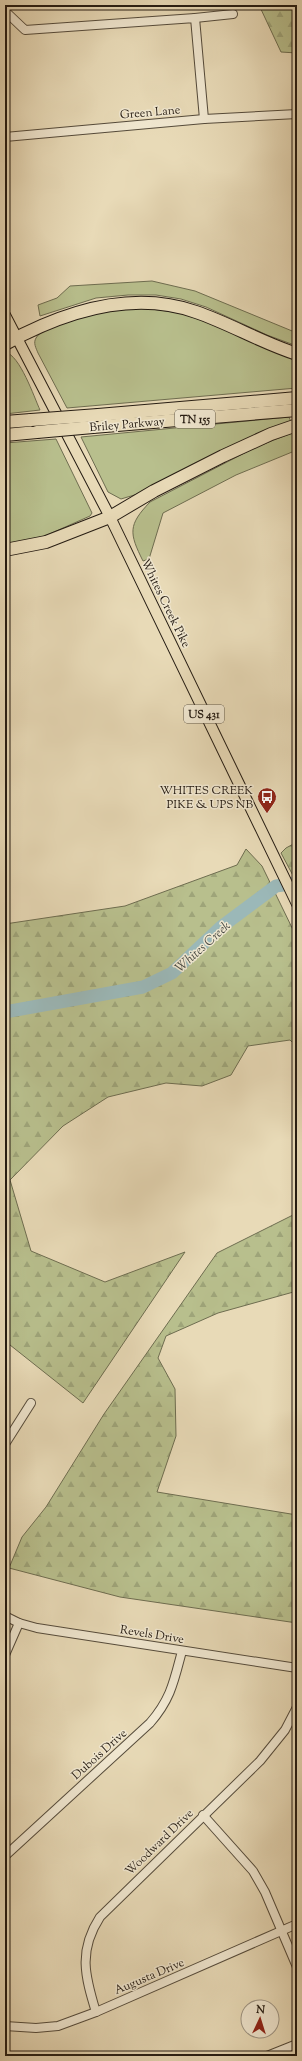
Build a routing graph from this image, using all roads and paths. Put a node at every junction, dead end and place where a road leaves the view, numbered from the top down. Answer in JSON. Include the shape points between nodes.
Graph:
{"nodes":[{"id":1,"x":5,"y":11,"type":"edge"},
{"id":2,"x":233,"y":14,"type":"dead end"},
{"id":3,"x":195,"y":18,"type":"junction"},
{"id":4,"x":297,"y":114,"type":"edge"},
{"id":5,"x":204,"y":119,"type":"junction"},
{"id":6,"x":5,"y":137,"type":"edge"},
{"id":7,"x":5,"y":315,"type":"edge"},
{"id":8,"x":16,"y":338,"type":"junction"},
{"id":9,"x":5,"y":344,"type":"edge"},
{"id":10,"x":297,"y":354,"type":"edge"},
{"id":11,"x":297,"y":398,"type":"edge"},
{"id":12,"x":297,"y":410,"type":"edge"},
{"id":13,"x":5,"y":422,"type":"edge"},
{"id":14,"x":297,"y":425,"type":"edge"},
{"id":15,"x":5,"y":435,"type":"edge"},
{"id":16,"x":110,"y":517,"type":"junction"},
{"id":17,"x":5,"y":550,"type":"edge"},
{"id":18,"x":297,"y":904,"type":"edge"},
{"id":19,"x":31,"y":1402,"type":"dead end"},
{"id":20,"x":8,"y":1434,"type":"edge"},
{"id":21,"x":5,"y":1444,"type":"edge"},
{"id":22,"x":5,"y":1616,"type":"edge"},
{"id":23,"x":19,"y":1623,"type":"junction"},
{"id":24,"x":182,"y":1651,"type":"junction"},
{"id":25,"x":5,"y":1655,"type":"edge"},
{"id":26,"x":297,"y":1668,"type":"edge"},
{"id":27,"x":297,"y":1707,"type":"edge"},
{"id":28,"x":203,"y":1815,"type":"junction"},
{"id":29,"x":5,"y":1856,"type":"edge"},
{"id":30,"x":297,"y":1924,"type":"edge"},
{"id":31,"x":282,"y":1932,"type":"junction"},
{"id":32,"x":297,"y":1967,"type":"edge"},
{"id":33,"x":96,"y":2012,"type":"junction"},
{"id":34,"x":5,"y":2026,"type":"edge"},
{"id":35,"x":297,"y":2044,"type":"edge"},
{"id":36,"x":267,"y":2056,"type":"edge"}],
"edges":[{"from":1,"to":3,"type":"street","via":[[25,30]]},
{"from":2,"to":3,"type":"street"},
{"from":3,"to":5,"type":"street"},
{"from":4,"to":5,"type":"street","name":"Green Lane"},
{"from":5,"to":6,"type":"street","name":"Green Lane"},
{"from":7,"to":8,"type":"main road","name":"Whites Creek Pike","number":"US 431"},
{"from":8,"to":9,"type":"highway"},
{"from":8,"to":10,"type":"highway","via":[[92,307],[113,303],[154,302],[196,312]]},
{"from":8,"to":16,"type":"main road","name":"Whites Creek Pike","number":"US 431"},
{"from":11,"to":13,"type":"highway","name":"Briley Parkway","number":"TN 155","bridge":true},
{"from":12,"to":15,"type":"highway","name":"Briley Parkway","number":"TN 155","bridge":true},
{"from":14,"to":16,"type":"highway","via":[[223,456]]},
{"from":16,"to":17,"type":"highway","via":[[46,542]]},
{"from":16,"to":18,"type":"main road","name":"Whites Creek Pike","number":"US 431"},
{"from":19,"to":20,"type":"street"},
{"from":20,"to":21,"type":"street"},
{"from":22,"to":23,"type":"street","name":"Revels Drive"},
{"from":23,"to":24,"type":"street","name":"Revels Drive"},
{"from":23,"to":25,"type":"street"},
{"from":24,"to":26,"type":"street","name":"Revels Drive"},
{"from":24,"to":29,"type":"street","name":"Dubois Drive","via":[[170,1695],[150,1723]]},
{"from":27,"to":28,"type":"street","name":"Woodward Drive","via":[[276,1744]]},
{"from":28,"to":31,"type":"street","via":[[254,1871]]},
{"from":28,"to":33,"type":"street","name":"Woodward Drive","via":[[110,1906],[94,1926],[86,1946],[84,1966],[85,1978]]},
{"from":30,"to":31,"type":"street","name":"Augusta Drive"},
{"from":31,"to":32,"type":"street"},
{"from":31,"to":33,"type":"street","name":"Augusta Drive"},
{"from":33,"to":34,"type":"street","name":"Augusta Drive","via":[[47,2028]]},
{"from":35,"to":36,"type":"street"}]}
